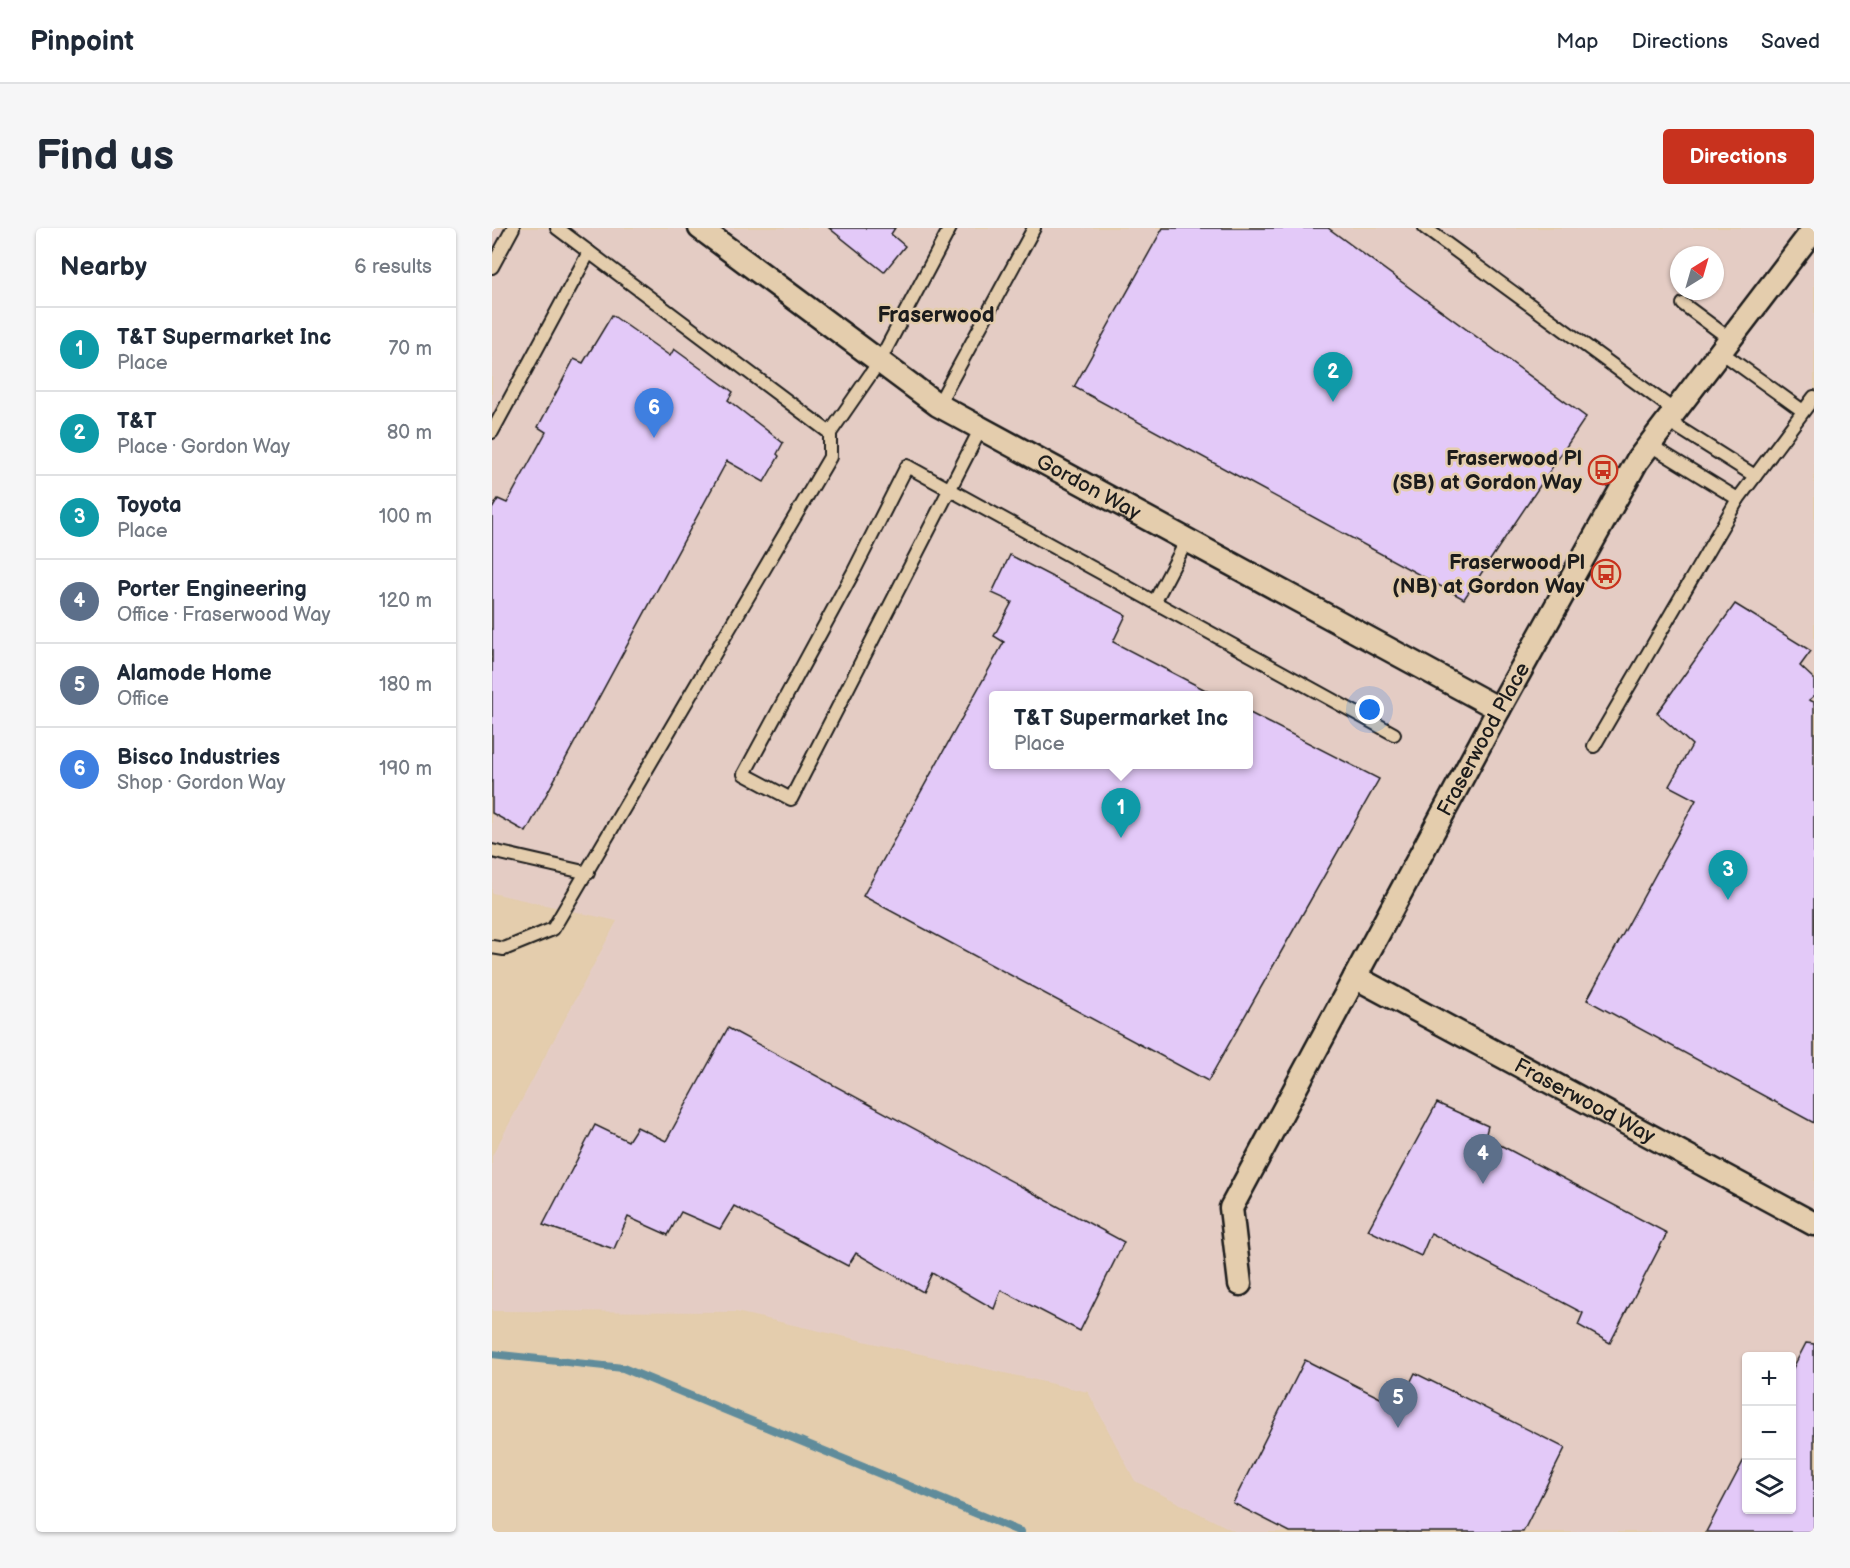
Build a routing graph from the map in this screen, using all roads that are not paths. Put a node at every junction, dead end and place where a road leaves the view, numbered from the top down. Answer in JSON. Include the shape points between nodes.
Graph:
{"nodes":[{"id":1,"x":513,"y":228,"type":"edge"},
{"id":2,"x":557,"y":228,"type":"edge"},
{"id":3,"x":701,"y":228,"type":"edge"},
{"id":4,"x":950,"y":228,"type":"edge"},
{"id":5,"x":1034,"y":228,"type":"edge"},
{"id":6,"x":1425,"y":228,"type":"edge"},
{"id":7,"x":1814,"y":229,"type":"edge"},
{"id":8,"x":589,"y":252,"type":"junction"},
{"id":9,"x":492,"y":267,"type":"edge"},
{"id":10,"x":1683,"y":304,"type":"dead end"},
{"id":11,"x":1726,"y":345,"type":"junction"},
{"id":12,"x":879,"y":362,"type":"junction"},
{"id":13,"x":1814,"y":397,"type":"edge"},
{"id":14,"x":938,"y":405,"type":"junction"},
{"id":15,"x":1803,"y":411,"type":"junction"},
{"id":16,"x":1672,"y":416,"type":"junction"},
{"id":17,"x":981,"y":428,"type":"junction"},
{"id":18,"x":492,"y":432,"type":"edge"},
{"id":19,"x":830,"y":434,"type":"junction"},
{"id":20,"x":1650,"y":445,"type":"junction"},
{"id":21,"x":1755,"y":476,"type":"junction"},
{"id":22,"x":951,"y":490,"type":"junction"},
{"id":23,"x":1738,"y":499,"type":"junction"},
{"id":24,"x":1187,"y":540,"type":"junction"},
{"id":25,"x":1155,"y":601,"type":"junction"},
{"id":26,"x":1499,"y":709,"type":"junction"},
{"id":27,"x":1394,"y":734,"type":"dead end"},
{"id":28,"x":1594,"y":746,"type":"dead end"},
{"id":29,"x":492,"y":851,"type":"edge"},
{"id":30,"x":588,"y":873,"type":"junction"},
{"id":31,"x":492,"y":947,"type":"edge"},
{"id":32,"x":1355,"y":977,"type":"junction"},
{"id":33,"x":1814,"y":1224,"type":"edge"},
{"id":34,"x":1240,"y":1284,"type":"dead end"}],
"edges":[{"from":1,"to":9,"type":"lane"},
{"from":2,"to":8,"type":"lane"},
{"from":3,"to":12,"type":"street","name":"Gordon Way"},
{"from":4,"to":12,"type":"lane"},
{"from":5,"to":14,"type":"lane"},
{"from":6,"to":16,"type":"lane"},
{"from":7,"to":11,"type":"street","name":"Fraserwood Place"},
{"from":8,"to":18,"type":"lane"},
{"from":8,"to":19,"type":"lane"},
{"from":10,"to":11,"type":"lane"},
{"from":11,"to":15,"type":"lane"},
{"from":11,"to":16,"type":"street","name":"Fraserwood Place"},
{"from":12,"to":14,"type":"street","name":"Gordon Way"},
{"from":12,"to":19,"type":"lane"},
{"from":13,"to":15,"type":"lane"},
{"from":14,"to":17,"type":"street","name":"Gordon Way"},
{"from":15,"to":21,"type":"lane"},
{"from":16,"to":20,"type":"street","name":"Fraserwood Place"},
{"from":16,"to":21,"type":"lane"},
{"from":17,"to":22,"type":"lane"},
{"from":17,"to":24,"type":"street","name":"Gordon Way"},
{"from":19,"to":30,"type":"lane","via":[[830,457]]},
{"from":20,"to":23,"type":"lane"},
{"from":20,"to":26,"type":"street","name":"Fraserwood Place","via":[[1637,461]]},
{"from":21,"to":23,"type":"lane"},
{"from":22,"to":22,"type":"lane","via":[[907,466],[744,774],[791,799]]},
{"from":22,"to":25,"type":"lane"},
{"from":23,"to":28,"type":"lane"},
{"from":24,"to":25,"type":"lane"},
{"from":24,"to":26,"type":"street","name":"Gordon Way"},
{"from":25,"to":27,"type":"lane"},
{"from":26,"to":32,"type":"street","name":"Fraserwood Place"},
{"from":29,"to":30,"type":"lane"},
{"from":30,"to":31,"type":"lane","via":[[553,929],[504,949]]},
{"from":32,"to":33,"type":"street","name":"Fraserwood Way"},
{"from":32,"to":34,"type":"street","name":"Fraserwood Place","via":[[1231,1208]]}]}
